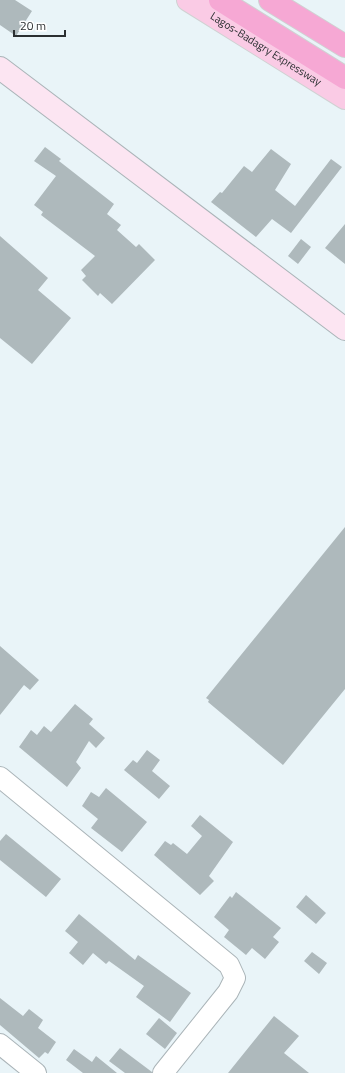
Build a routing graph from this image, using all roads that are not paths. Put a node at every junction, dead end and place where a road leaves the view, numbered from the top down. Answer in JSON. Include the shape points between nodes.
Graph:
{"nodes":[{"id":1,"x":188,"y":0,"type":"edge"},
{"id":2,"x":220,"y":0,"type":"edge"},
{"id":3,"x":270,"y":0,"type":"edge"},
{"id":4,"x":345,"y":46,"type":"edge"},
{"id":5,"x":0,"y":68,"type":"edge"},
{"id":6,"x":345,"y":78,"type":"edge"},
{"id":7,"x":0,"y":82,"type":"edge"},
{"id":8,"x":345,"y":98,"type":"edge"},
{"id":9,"x":345,"y":329,"type":"edge"},
{"id":10,"x":345,"y":342,"type":"edge"},
{"id":11,"x":0,"y":776,"type":"edge"},
{"id":12,"x":0,"y":1044,"type":"edge"},
{"id":13,"x":36,"y":1073,"type":"edge"},
{"id":14,"x":163,"y":1073,"type":"edge"}],
"edges":[{"from":1,"to":8,"type":"main road","name":"Lagos-Badagry Expressway"},
{"from":2,"to":6,"type":"highway"},
{"from":3,"to":4,"type":"highway"},
{"from":5,"to":9,"type":"main road"},
{"from":7,"to":10,"type":"main road"},
{"from":11,"to":14,"type":"street","via":[[228,965],[235,978],[228,992]]},
{"from":12,"to":13,"type":"street"}]}
